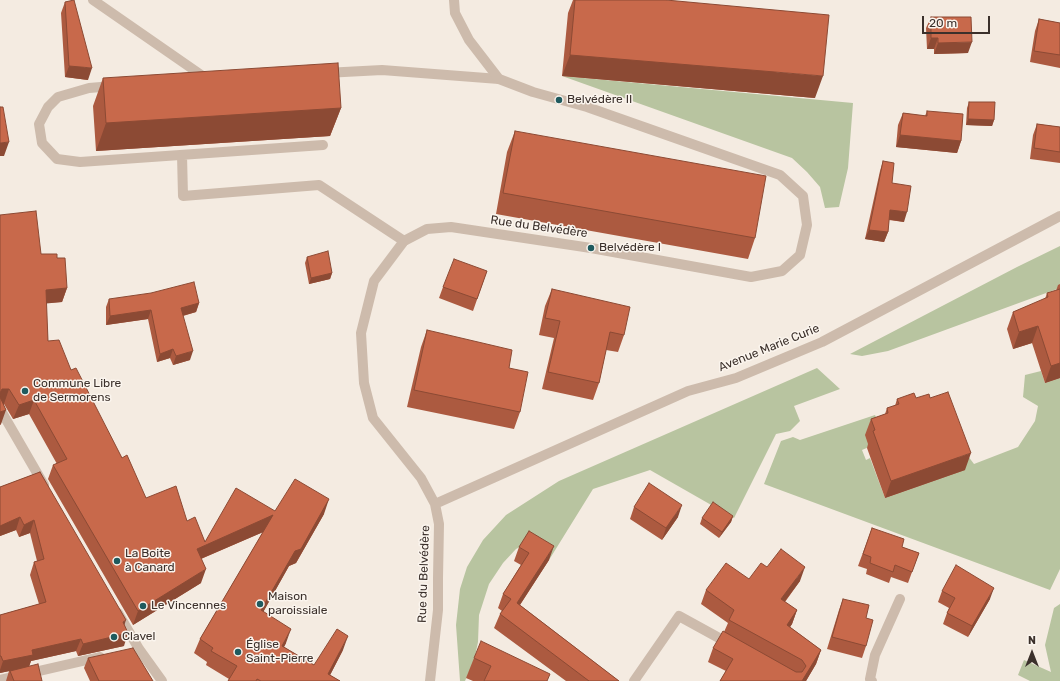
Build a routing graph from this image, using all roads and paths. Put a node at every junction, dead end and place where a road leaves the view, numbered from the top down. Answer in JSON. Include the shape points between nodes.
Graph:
{"nodes":[{"id":1,"x":93,"y":0,"type":"edge"},
{"id":2,"x":454,"y":0,"type":"edge"},
{"id":3,"x":318,"y":73,"type":"edge"},
{"id":4,"x":499,"y":79,"type":"junction"},
{"id":5,"x":191,"y":80,"type":"edge"},
{"id":6,"x":120,"y":86,"type":"edge"},
{"id":7,"x":323,"y":145,"type":"dead end"},
{"id":8,"x":182,"y":155,"type":"junction"},
{"id":9,"x":1060,"y":216,"type":"edge"},
{"id":10,"x":404,"y":241,"type":"junction"},
{"id":11,"x":0,"y":409,"type":"edge"},
{"id":12,"x":48,"y":492,"type":"edge"},
{"id":13,"x":435,"y":504,"type":"junction"},
{"id":14,"x":900,"y":599,"type":"dead end"},
{"id":15,"x":112,"y":601,"type":"edge"},
{"id":16,"x":740,"y":650,"type":"edge"},
{"id":17,"x":108,"y":656,"type":"edge"},
{"id":18,"x":0,"y":680,"type":"edge"},
{"id":19,"x":162,"y":681,"type":"edge"},
{"id":20,"x":430,"y":681,"type":"edge"},
{"id":21,"x":634,"y":681,"type":"edge"},
{"id":22,"x":872,"y":681,"type":"edge"}],
"edges":[{"from":1,"to":5,"type":"street","via":[[211,78]]},
{"from":2,"to":4,"type":"street","via":[[455,13],[469,40]]},
{"from":3,"to":4,"type":"street","via":[[382,70]]},
{"from":4,"to":10,"type":"street","name":"Rue du Belvédère","via":[[780,175],[803,196],[808,225],[800,255],[782,271],[751,277],[591,248],[451,227],[427,230]]},
{"from":6,"to":8,"type":"street","via":[[89,88],[58,97],[48,107],[39,124],[42,143],[57,159],[80,162]]},
{"from":7,"to":8,"type":"street"},
{"from":8,"to":10,"type":"street","via":[[183,196],[319,185]]},
{"from":9,"to":13,"type":"street","name":"Avenue Marie Curie","via":[[822,342],[736,378],[688,391]]},
{"from":10,"to":13,"type":"street","name":"Rue du Belvédère","via":[[374,281],[361,333],[364,383],[373,418],[421,478]]},
{"from":11,"to":12,"type":"street"},
{"from":13,"to":20,"type":"street","name":"Rue du Belvédère","via":[[439,524],[438,610]]},
{"from":14,"to":22,"type":"street","via":[[875,655],[870,679]]},
{"from":15,"to":19,"type":"street","via":[[135,650]]},
{"from":16,"to":21,"type":"street","via":[[679,616]]},
{"from":17,"to":18,"type":"street"}]}
